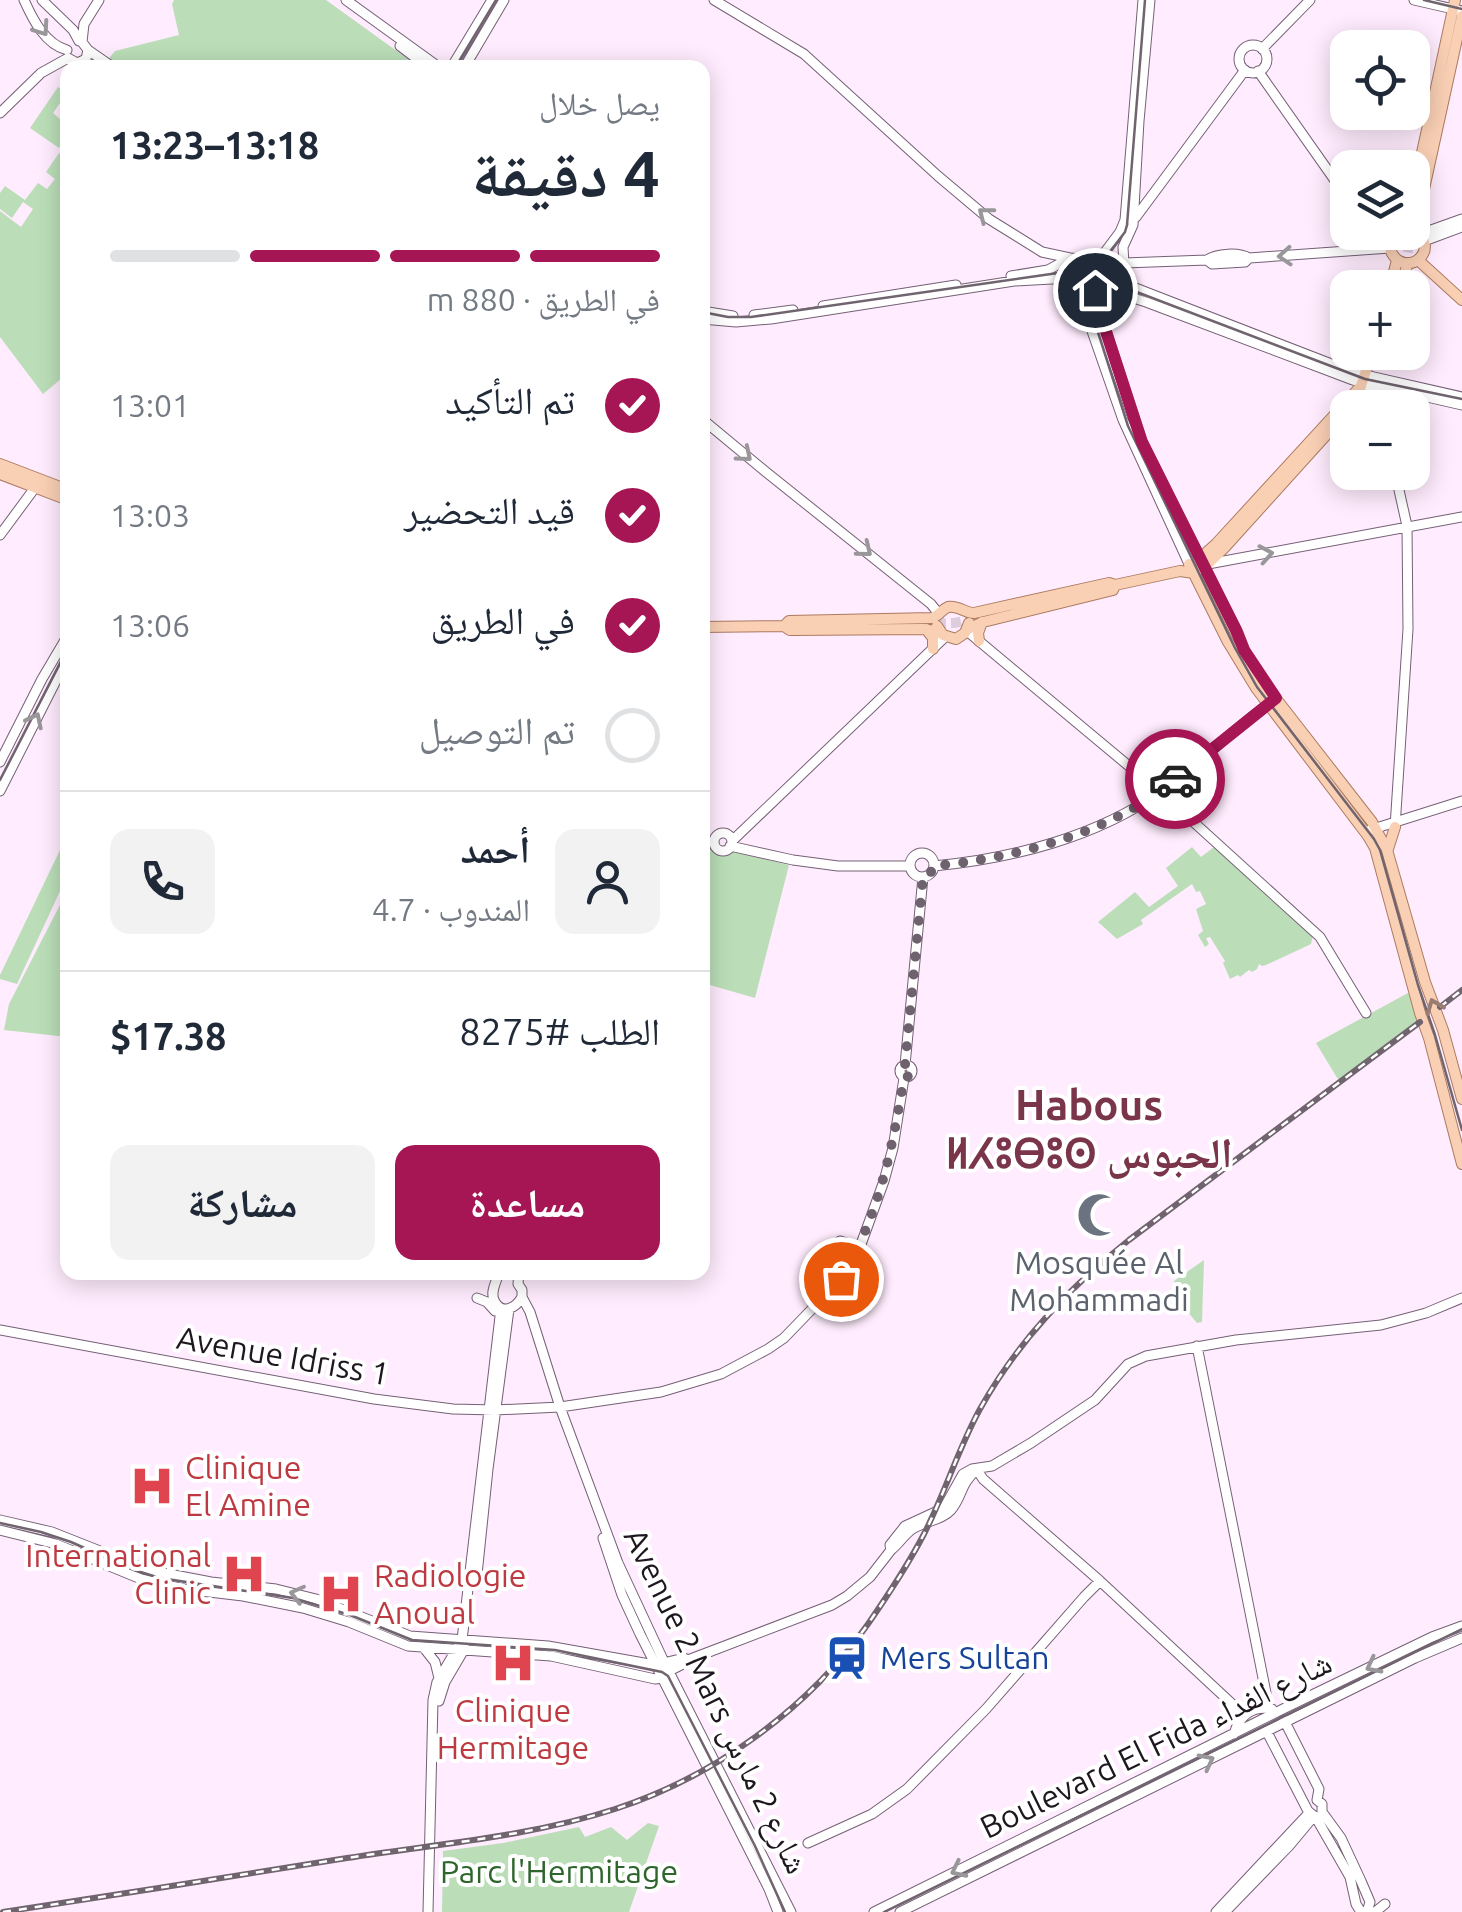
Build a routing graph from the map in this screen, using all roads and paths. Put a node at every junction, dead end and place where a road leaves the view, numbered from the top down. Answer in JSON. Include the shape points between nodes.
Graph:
{"nodes":[{"id":1,"x":24,"y":0,"type":"edge"},
{"id":2,"x":42,"y":0,"type":"edge"},
{"id":3,"x":99,"y":0,"type":"edge"},
{"id":4,"x":338,"y":0,"type":"edge"},
{"id":5,"x":346,"y":0,"type":"edge"},
{"id":6,"x":492,"y":0,"type":"edge"},
{"id":7,"x":504,"y":0,"type":"edge"},
{"id":8,"x":714,"y":0,"type":"edge"},
{"id":9,"x":1146,"y":0,"type":"edge"},
{"id":10,"x":1310,"y":0,"type":"edge"},
{"id":11,"x":1414,"y":0,"type":"edge"},
{"id":12,"x":1440,"y":0,"type":"edge"},
{"id":13,"x":1458,"y":7,"type":"edge"},
{"id":14,"x":83,"y":44,"type":"junction"},
{"id":15,"x":1262,"y":49,"type":"junction"},
{"id":16,"x":67,"y":54,"type":"junction"},
{"id":17,"x":73,"y":60,"type":"edge"},
{"id":18,"x":85,"y":60,"type":"edge"},
{"id":19,"x":104,"y":60,"type":"edge"},
{"id":20,"x":419,"y":60,"type":"edge"},
{"id":21,"x":429,"y":60,"type":"edge"},
{"id":22,"x":456,"y":60,"type":"edge"},
{"id":23,"x":469,"y":60,"type":"edge"},
{"id":24,"x":1244,"y":70,"type":"junction"},
{"id":25,"x":1258,"y":71,"type":"junction"},
{"id":26,"x":0,"y":112,"type":"edge"},
{"id":27,"x":1424,"y":150,"type":"edge"},
{"id":28,"x":1430,"y":166,"type":"edge"},
{"id":29,"x":1330,"y":173,"type":"edge"},
{"id":30,"x":1138,"y":207,"type":"junction"},
{"id":31,"x":1129,"y":219,"type":"junction"},
{"id":32,"x":1462,"y":219,"type":"edge"},
{"id":33,"x":1462,"y":227,"type":"edge"},
{"id":34,"x":1430,"y":230,"type":"edge"},
{"id":35,"x":1447,"y":232,"type":"junction"},
{"id":36,"x":1430,"y":233,"type":"edge"},
{"id":37,"x":1462,"y":236,"type":"edge"},
{"id":38,"x":1123,"y":247,"type":"junction"},
{"id":39,"x":1330,"y":247,"type":"edge"},
{"id":40,"x":1402,"y":250,"type":"edge"},
{"id":41,"x":1414,"y":250,"type":"edge"},
{"id":42,"x":1070,"y":258,"type":"junction"},
{"id":43,"x":1098,"y":260,"type":"junction"},
{"id":44,"x":1411,"y":260,"type":"junction"},
{"id":45,"x":1112,"y":262,"type":"junction"},
{"id":46,"x":1124,"y":262,"type":"junction"},
{"id":47,"x":1404,"y":270,"type":"edge"},
{"id":48,"x":1407,"y":270,"type":"edge"},
{"id":49,"x":1054,"y":278,"type":"junction"},
{"id":50,"x":1074,"y":278,"type":"junction"},
{"id":51,"x":1096,"y":286,"type":"junction"},
{"id":52,"x":1462,"y":290,"type":"edge"},
{"id":53,"x":1078,"y":292,"type":"junction"},
{"id":54,"x":1462,"y":300,"type":"edge"},
{"id":55,"x":710,"y":312,"type":"edge"},
{"id":56,"x":710,"y":320,"type":"edge"},
{"id":57,"x":1370,"y":370,"type":"tunnel mouth"},
{"id":58,"x":1367,"y":381,"type":"junction"},
{"id":59,"x":1361,"y":390,"type":"edge"},
{"id":60,"x":1370,"y":390,"type":"edge"},
{"id":61,"x":1462,"y":401,"type":"edge"},
{"id":62,"x":710,"y":426,"type":"edge"},
{"id":63,"x":1330,"y":426,"type":"edge"},
{"id":64,"x":0,"y":469,"type":"edge"},
{"id":65,"x":38,"y":483,"type":"junction"},
{"id":66,"x":1400,"y":490,"type":"edge"},
{"id":67,"x":60,"y":492,"type":"edge"},
{"id":68,"x":1462,"y":517,"type":"edge"},
{"id":69,"x":1407,"y":526,"type":"junction"},
{"id":70,"x":0,"y":535,"type":"edge"},
{"id":71,"x":1219,"y":546,"type":"junction"},
{"id":72,"x":1196,"y":566,"type":"junction"},
{"id":73,"x":1115,"y":586,"type":"junction"},
{"id":74,"x":930,"y":603,"type":"joint"},
{"id":75,"x":965,"y":612,"type":"junction"},
{"id":76,"x":930,"y":620,"type":"junction"},
{"id":77,"x":982,"y":620,"type":"junction"},
{"id":78,"x":710,"y":627,"type":"edge"},
{"id":79,"x":968,"y":630,"type":"junction"},
{"id":80,"x":942,"y":634,"type":"junction"},
{"id":81,"x":979,"y":640,"type":"junction"},
{"id":82,"x":60,"y":649,"type":"edge"},
{"id":83,"x":933,"y":649,"type":"junction"},
{"id":84,"x":60,"y":673,"type":"edge"},
{"id":85,"x":1272,"y":701,"type":"junction"},
{"id":86,"x":0,"y":762,"type":"edge"},
{"id":87,"x":0,"y":791,"type":"edge"},
{"id":88,"x":1160,"y":792,"type":"junction"},
{"id":89,"x":1462,"y":801,"type":"edge"},
{"id":90,"x":1399,"y":823,"type":"junction"},
{"id":91,"x":1372,"y":832,"type":"junction"},
{"id":92,"x":734,"y":840,"type":"junction"},
{"id":93,"x":710,"y":841,"type":"edge"},
{"id":94,"x":1388,"y":850,"type":"junction"},
{"id":95,"x":745,"y":851,"type":"junction"},
{"id":96,"x":910,"y":866,"type":"junction"},
{"id":97,"x":934,"y":866,"type":"junction"},
{"id":98,"x":923,"y":877,"type":"junction"},
{"id":99,"x":1366,"y":1013,"type":"dead end"},
{"id":100,"x":1462,"y":1099,"type":"edge"},
{"id":101,"x":1462,"y":1164,"type":"edge"},
{"id":102,"x":864,"y":1233,"type":"junction"},
{"id":103,"x":840,"y":1242,"type":"dead end"},
{"id":104,"x":856,"y":1246,"type":"junction"},
{"id":105,"x":843,"y":1271,"type":"junction"},
{"id":106,"x":497,"y":1280,"type":"edge"},
{"id":107,"x":504,"y":1280,"type":"edge"},
{"id":108,"x":519,"y":1280,"type":"edge"},
{"id":109,"x":495,"y":1286,"type":"junction"},
{"id":110,"x":478,"y":1298,"type":"dead end"},
{"id":111,"x":1462,"y":1298,"type":"edge"},
{"id":112,"x":513,"y":1305,"type":"junction"},
{"id":113,"x":499,"y":1320,"type":"junction"},
{"id":114,"x":0,"y":1330,"type":"edge"},
{"id":115,"x":1197,"y":1346,"type":"junction"},
{"id":116,"x":560,"y":1406,"type":"junction"},
{"id":117,"x":492,"y":1410,"type":"junction"},
{"id":118,"x":982,"y":1468,"type":"junction"},
{"id":119,"x":0,"y":1520,"type":"edge"},
{"id":120,"x":601,"y":1520,"type":"junction"},
{"id":121,"x":0,"y":1530,"type":"edge"},
{"id":122,"x":1100,"y":1582,"type":"junction"},
{"id":123,"x":1462,"y":1626,"type":"edge"},
{"id":124,"x":640,"y":1634,"type":"junction"},
{"id":125,"x":1462,"y":1638,"type":"edge"},
{"id":126,"x":463,"y":1645,"type":"junction"},
{"id":127,"x":424,"y":1648,"type":"junction"},
{"id":128,"x":628,"y":1661,"type":"junction"},
{"id":129,"x":687,"y":1661,"type":"junction"},
{"id":130,"x":663,"y":1670,"type":"junction"},
{"id":131,"x":636,"y":1675,"type":"junction"},
{"id":132,"x":440,"y":1678,"type":"junction"},
{"id":133,"x":673,"y":1688,"type":"junction"},
{"id":134,"x":1272,"y":1710,"type":"junction"},
{"id":135,"x":1244,"y":1715,"type":"junction"},
{"id":136,"x":1285,"y":1722,"type":"junction"},
{"id":137,"x":1267,"y":1732,"type":"junction"},
{"id":138,"x":1234,"y":1734,"type":"junction"},
{"id":139,"x":1314,"y":1813,"type":"junction"},
{"id":140,"x":808,"y":1843,"type":"dead end"},
{"id":141,"x":1386,"y":1904,"type":"dead end"},
{"id":142,"x":777,"y":1911,"type":"edge"},
{"id":143,"x":431,"y":1912,"type":"edge"},
{"id":144,"x":790,"y":1912,"type":"edge"},
{"id":145,"x":874,"y":1912,"type":"edge"},
{"id":146,"x":900,"y":1912,"type":"edge"},
{"id":147,"x":1216,"y":1912,"type":"edge"},
{"id":148,"x":1226,"y":1912,"type":"edge"},
{"id":149,"x":1369,"y":1912,"type":"edge"}],
"edges":[{"from":1,"to":16,"type":"street","one_way":true},
{"from":2,"to":14,"type":"street"},
{"from":3,"to":14,"type":"street","via":[[84,24]]},
{"from":4,"to":20,"type":"street"},
{"from":5,"to":21,"type":"street"},
{"from":6,"to":22,"type":"street"},
{"from":7,"to":23,"type":"street"},
{"from":42,"to":8,"type":"street","one_way":true,"via":[[1042,252],[989,219],[804,54]]},
{"from":9,"to":30,"type":"street"},
{"from":9,"to":31,"type":"street"},
{"from":10,"to":15,"type":"street"},
{"from":11,"to":13,"type":"street"},
{"from":12,"to":13,"type":"street"},
{"from":13,"to":27,"type":"main road"},
{"from":13,"to":28,"type":"main road"},
{"from":14,"to":16,"type":"street","via":[[70,44]]},
{"from":14,"to":18,"type":"street"},
{"from":14,"to":19,"type":"street"},
{"from":15,"to":24,"type":"street","via":[[1243,50]]},
{"from":15,"to":25,"type":"street","via":[[1266,62]]},
{"from":16,"to":17,"type":"street"},
{"from":16,"to":26,"type":"street"},
{"from":24,"to":25,"type":"street"},
{"from":24,"to":30,"type":"street"},
{"from":25,"to":29,"type":"street"},
{"from":30,"to":31,"type":"street"},
{"from":31,"to":38,"type":"street"},
{"from":31,"to":43,"type":"street"},
{"from":32,"to":34,"type":"street"},
{"from":33,"to":35,"type":"street"},
{"from":35,"to":36,"type":"street"},
{"from":35,"to":37,"type":"street"},
{"from":38,"to":45,"type":"street"},
{"from":38,"to":46,"type":"street"},
{"from":39,"to":46,"type":"street","one_way":true,"via":[[1245,262]]},
{"from":40,"to":44,"type":"main road"},
{"from":41,"to":44,"type":"main road"},
{"from":42,"to":43,"type":"street"},
{"from":42,"to":50,"type":"street"},
{"from":42,"to":55,"type":"street","via":[[1044,271],[750,316]]},
{"from":43,"to":45,"type":"street"},
{"from":44,"to":47,"type":"main road"},
{"from":44,"to":48,"type":"main road"},
{"from":44,"to":52,"type":"main road"},
{"from":44,"to":54,"type":"main road"},
{"from":45,"to":46,"type":"street"},
{"from":45,"to":51,"type":"street"},
{"from":46,"to":58,"type":"street","via":[[1129,287]]},
{"from":49,"to":50,"type":"street"},
{"from":49,"to":53,"type":"street"},
{"from":49,"to":56,"type":"street","via":[[771,320]]},
{"from":50,"to":51,"type":"street"},
{"from":50,"to":53,"type":"street"},
{"from":51,"to":58,"type":"street"},
{"from":51,"to":72,"type":"street","via":[[1142,442]]},
{"from":53,"to":72,"type":"street","via":[[1123,420]]},
{"from":57,"to":58,"type":"main road"},
{"from":58,"to":59,"type":"main road"},
{"from":58,"to":60,"type":"street"},
{"from":58,"to":61,"type":"street"},
{"from":58,"to":71,"type":"main road"},
{"from":62,"to":74,"type":"street","one_way":true},
{"from":63,"to":71,"type":"main road"},
{"from":64,"to":65,"type":"main road"},
{"from":65,"to":67,"type":"main road"},
{"from":65,"to":70,"type":"street"},
{"from":66,"to":69,"type":"street"},
{"from":68,"to":69,"type":"street"},
{"from":72,"to":69,"type":"street","one_way":true},
{"from":69,"to":90,"type":"street"},
{"from":71,"to":72,"type":"main road"},
{"from":72,"to":73,"type":"main road"},
{"from":72,"to":85,"type":"main road","via":[[1228,642]]},
{"from":73,"to":75,"type":"main road"},
{"from":73,"to":77,"type":"main road"},
{"from":74,"to":76,"type":"main road"},
{"from":75,"to":76,"type":"main road","via":[[945,609]]},
{"from":75,"to":79,"type":"main road"},
{"from":76,"to":78,"type":"main road","via":[[790,630]]},
{"from":76,"to":80,"type":"main road"},
{"from":76,"to":83,"type":"main road"},
{"from":77,"to":79,"type":"main road"},
{"from":77,"to":81,"type":"main road"},
{"from":79,"to":80,"type":"main road","via":[[956,639]]},
{"from":79,"to":81,"type":"street"},
{"from":80,"to":83,"type":"street"},
{"from":81,"to":88,"type":"street"},
{"from":82,"to":86,"type":"street"},
{"from":83,"to":92,"type":"street"},
{"from":87,"to":84,"type":"street","one_way":true},
{"from":85,"to":88,"type":"street"},
{"from":85,"to":91,"type":"main road"},
{"from":88,"to":97,"type":"street","via":[[1108,821],[1022,852]]},
{"from":88,"to":99,"type":"street","via":[[1320,937]]},
{"from":89,"to":90,"type":"street"},
{"from":90,"to":91,"type":"street"},
{"from":90,"to":94,"type":"main road"},
{"from":91,"to":94,"type":"main road"},
{"from":91,"to":101,"type":"main road"},
{"from":92,"to":93,"type":"street","via":[[721,833]]},
{"from":92,"to":95,"type":"street"},
{"from":92,"to":95,"type":"street"},
{"from":100,"to":94,"type":"main road","one_way":true},
{"from":95,"to":96,"type":"street","via":[[838,866]]},
{"from":96,"to":97,"type":"street","via":[[922,853]]},
{"from":96,"to":98,"type":"street"},
{"from":97,"to":98,"type":"street"},
{"from":98,"to":102,"type":"street","via":[[905,1064],[912,1069],[904,1078],[888,1169]]},
{"from":102,"to":104,"type":"street"},
{"from":102,"to":105,"type":"street"},
{"from":103,"to":104,"type":"street"},
{"from":104,"to":105,"type":"street"},
{"from":105,"to":116,"type":"street","name":"Avenue Idriss 1","via":[[784,1338],[722,1374],[661,1392]]},
{"from":106,"to":109,"type":"street"},
{"from":107,"to":109,"type":"street"},
{"from":108,"to":112,"type":"street"},
{"from":109,"to":112,"type":"street","via":[[493,1298]]},
{"from":110,"to":113,"type":"street"},
{"from":111,"to":115,"type":"street","via":[[1390,1324]]},
{"from":112,"to":113,"type":"street"},
{"from":112,"to":116,"type":"street","via":[[530,1312]]},
{"from":112,"to":117,"type":"street"},
{"from":113,"to":117,"type":"street"},
{"from":114,"to":117,"type":"street","name":"Avenue Idriss 1","via":[[374,1399]]},
{"from":115,"to":118,"type":"street","via":[[1128,1364],[1091,1403]]},
{"from":115,"to":134,"type":"street"},
{"from":116,"to":117,"type":"street","name":"Avenue Idriss 1"},
{"from":116,"to":120,"type":"street"},
{"from":117,"to":126,"type":"street","via":[[480,1554]]},
{"from":118,"to":122,"type":"street","via":[[989,1484]]},
{"from":118,"to":129,"type":"street","via":[[962,1474],[944,1508],[900,1531],[870,1577],[840,1601]]},
{"from":126,"to":119,"type":"street","one_way":true,"via":[[410,1636],[276,1589],[148,1570],[52,1532]]},
{"from":120,"to":124,"type":"street","name":"Avenue 2 Mars شارع 2 مارس","via":[[610,1564]]},
{"from":120,"to":130,"type":"street","name":"Avenue 2 Mars شارع 2 مارس"},
{"from":121,"to":127,"type":"street","via":[[56,1544],[141,1579],[303,1608]]},
{"from":122,"to":135,"type":"street"},
{"from":122,"to":140,"type":"street","via":[[941,1757],[890,1803]]},
{"from":123,"to":134,"type":"street","name":"Boulevard El Fida شارع الفداء","one_way":true},
{"from":124,"to":128,"type":"street"},
{"from":124,"to":130,"type":"street","name":"Avenue 2 Mars شارع 2 مارس"},
{"from":125,"to":136,"type":"street","name":"Boulevard El Fida شارع الفداء"},
{"from":126,"to":127,"type":"street"},
{"from":126,"to":128,"type":"street","via":[[548,1646]]},
{"from":126,"to":131,"type":"street"},
{"from":126,"to":132,"type":"street"},
{"from":126,"to":143,"type":"street","via":[[438,1704]]},
{"from":127,"to":132,"type":"street"},
{"from":128,"to":130,"type":"street"},
{"from":129,"to":130,"type":"street"},
{"from":129,"to":133,"type":"street"},
{"from":130,"to":131,"type":"street"},
{"from":130,"to":133,"type":"street","name":"Avenue 2 Mars شارع 2 مارس"},
{"from":131,"to":133,"type":"street"},
{"from":132,"to":143,"type":"street","via":[[432,1714]]},
{"from":133,"to":142,"type":"street","name":"Avenue 2 Mars شارع 2 مارس"},
{"from":133,"to":144,"type":"street","name":"Avenue 2 Mars شارع 2 مارس"},
{"from":134,"to":135,"type":"street"},
{"from":134,"to":136,"type":"street"},
{"from":134,"to":138,"type":"street","name":"Boulevard El Fida شارع الفداء"},
{"from":135,"to":138,"type":"street"},
{"from":136,"to":137,"type":"street","name":"Boulevard El Fida شارع الفداء"},
{"from":136,"to":139,"type":"street","via":[[1319,1789],[1310,1802]]},
{"from":137,"to":139,"type":"street"},
{"from":146,"to":137,"type":"street","name":"Boulevard El Fida شارع الفداء","one_way":true},
{"from":138,"to":145,"type":"street","name":"Boulevard El Fida شارع الفداء","one_way":true},
{"from":139,"to":147,"type":"street"},
{"from":139,"to":148,"type":"street"},
{"from":139,"to":149,"type":"street","via":[[1360,1894],[1356,1904]]},
{"from":141,"to":149,"type":"street"}]}
